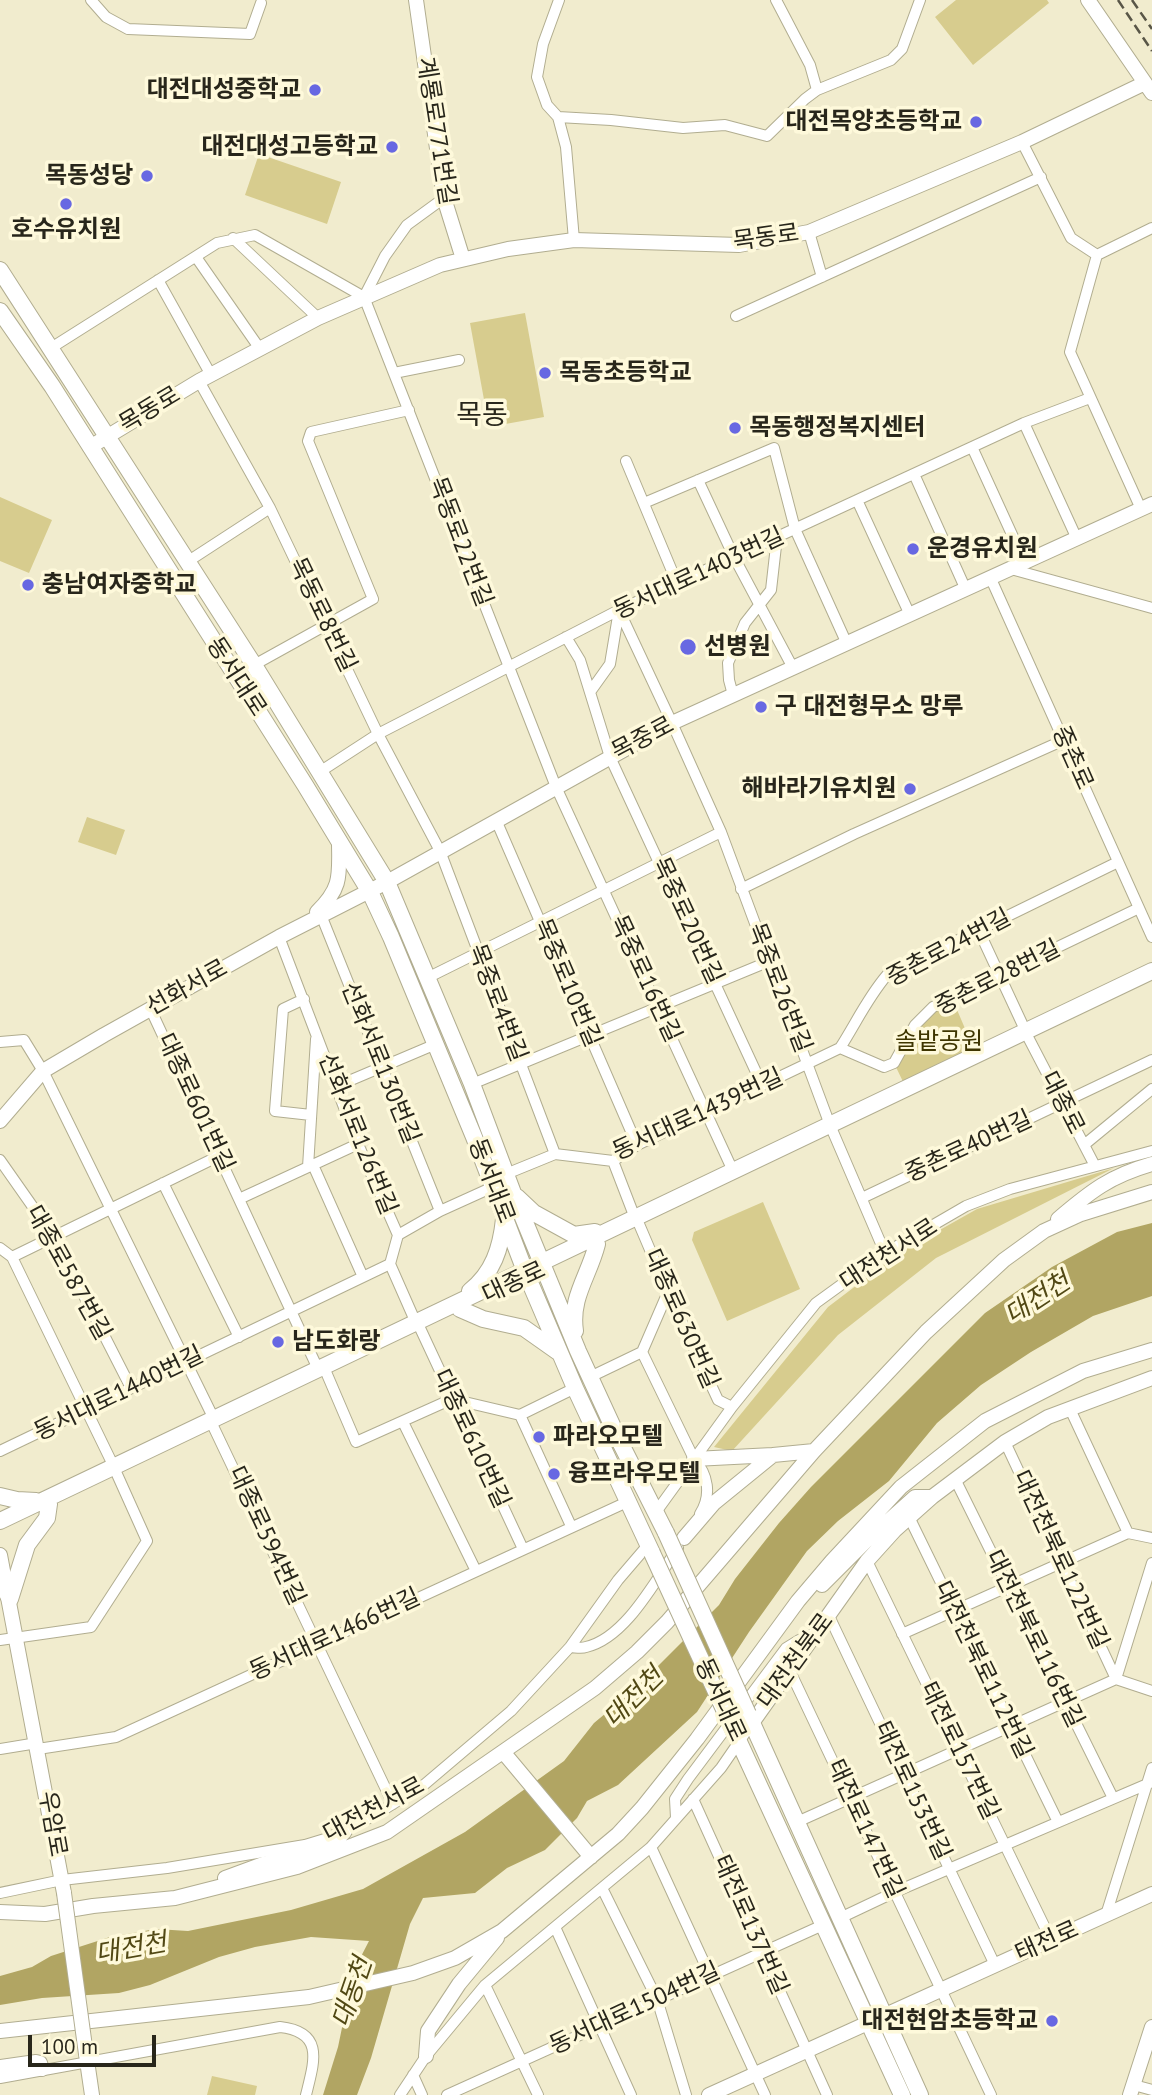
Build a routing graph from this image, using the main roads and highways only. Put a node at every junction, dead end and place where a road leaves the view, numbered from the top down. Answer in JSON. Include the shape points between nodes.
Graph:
{"nodes":[{"id":1,"x":416,"y":0,"type":"edge"},
{"id":2,"x":1088,"y":0,"type":"edge"},
{"id":3,"x":1149,"y":88,"type":"edge"},
{"id":4,"x":463,"y":259,"type":"junction"},
{"id":5,"x":0,"y":270,"type":"edge"},
{"id":6,"x":0,"y":312,"type":"edge"},
{"id":7,"x":107,"y":437,"type":"junction"},
{"id":8,"x":90,"y":447,"type":"junction"},
{"id":9,"x":1147,"y":506,"type":"edge"},
{"id":10,"x":339,"y":840,"type":"junction"},
{"id":11,"x":387,"y":883,"type":"junction"},
{"id":12,"x":370,"y":892,"type":"junction"},
{"id":13,"x":300,"y":926,"type":"junction"},
{"id":14,"x":1152,"y":971,"type":"edge"},
{"id":15,"x":1152,"y":981,"type":"edge"},
{"id":16,"x":1027,"y":1035,"type":"junction"},
{"id":17,"x":0,"y":1121,"type":"edge"},
{"id":18,"x":832,"y":1128,"type":"junction"},
{"id":19,"x":1152,"y":1164,"type":"edge"},
{"id":20,"x":1152,"y":1192,"type":"edge"},
{"id":21,"x":513,"y":1193,"type":"junction"},
{"id":22,"x":504,"y":1214,"type":"junction"},
{"id":23,"x":637,"y":1221,"type":"junction"},
{"id":24,"x":611,"y":1229,"type":"junction"},
{"id":25,"x":1044,"y":1231,"type":"junction"},
{"id":26,"x":597,"y":1244,"type":"junction"},
{"id":27,"x":542,"y":1266,"type":"junction"},
{"id":28,"x":526,"y":1274,"type":"junction"},
{"id":29,"x":455,"y":1308,"type":"junction"},
{"id":30,"x":1152,"y":1350,"type":"edge"},
{"id":31,"x":578,"y":1351,"type":"junction"},
{"id":32,"x":560,"y":1353,"type":"junction"},
{"id":33,"x":1152,"y":1378,"type":"edge"},
{"id":34,"x":814,"y":1451,"type":"junction"},
{"id":35,"x":773,"y":1455,"type":"junction"},
{"id":36,"x":694,"y":1459,"type":"road end"},
{"id":37,"x":0,"y":1496,"type":"edge"},
{"id":38,"x":932,"y":1497,"type":"junction"},
{"id":39,"x":46,"y":1502,"type":"junction"},
{"id":40,"x":0,"y":1521,"type":"edge"},
{"id":41,"x":0,"y":1529,"type":"edge"},
{"id":42,"x":684,"y":1538,"type":"road end"},
{"id":43,"x":0,"y":1555,"type":"edge"},
{"id":44,"x":0,"y":1580,"type":"edge"},
{"id":45,"x":10,"y":1598,"type":"junction"},
{"id":46,"x":768,"y":1639,"type":"junction"},
{"id":47,"x":750,"y":1718,"type":"junction"},
{"id":48,"x":504,"y":1753,"type":"junction"},
{"id":49,"x":345,"y":1831,"type":"road end"},
{"id":50,"x":587,"y":1852,"type":"junction"},
{"id":51,"x":1152,"y":1894,"type":"edge"},
{"id":52,"x":175,"y":1898,"type":"junction"},
{"id":53,"x":0,"y":1912,"type":"edge"},
{"id":54,"x":502,"y":1931,"type":"junction"},
{"id":55,"x":884,"y":2015,"type":"junction"},
{"id":56,"x":868,"y":2022,"type":"junction"},
{"id":57,"x":1152,"y":2026,"type":"edge"},
{"id":58,"x":1,"y":2031,"type":"edge"},
{"id":59,"x":426,"y":2056,"type":"road end"},
{"id":60,"x":0,"y":2067,"type":"edge"},
{"id":61,"x":42,"y":2069,"type":"road end"},
{"id":62,"x":1132,"y":2090,"type":"edge"},
{"id":63,"x":92,"y":2095,"type":"edge"},
{"id":64,"x":709,"y":2095,"type":"edge"},
{"id":65,"x":902,"y":2095,"type":"edge"},
{"id":66,"x":920,"y":2095,"type":"edge"}],
"edges":[{"from":1,"to":4,"type":"main road","name":"계룡로771번길","via":[[444,198]]},
{"from":2,"to":3,"type":"main road"},
{"from":3,"to":4,"type":"main road","name":"목동로","via":[[809,232],[739,245],[574,240]]},
{"from":4,"to":7,"type":"main road","name":"목동로","via":[[318,318]]},
{"from":5,"to":7,"type":"main road","name":"동서대로"},
{"from":6,"to":8,"type":"main road","name":"동서대로"},
{"from":7,"to":8,"type":"main road","name":"목동로"},
{"from":7,"to":11,"type":"main road","name":"동서대로"},
{"from":8,"to":10,"type":"main road","name":"동서대로"},
{"from":9,"to":11,"type":"main road","name":"목중로","via":[[672,723]]},
{"from":10,"to":12,"type":"main road","name":"동서대로"},
{"from":10,"to":13,"type":"main road","via":[[338,879],[332,897]]},
{"from":11,"to":12,"type":"main road","name":"선화서로"},
{"from":11,"to":21,"type":"main road","name":"동서대로"},
{"from":12,"to":13,"type":"main road","name":"선화서로"},
{"from":12,"to":22,"type":"main road","name":"동서대로"},
{"from":13,"to":17,"type":"main road","name":"선화서로","via":[[43,1071]]},
{"from":14,"to":16,"type":"main road","name":"대종로"},
{"from":15,"to":16,"type":"main road","name":"대종로"},
{"from":16,"to":18,"type":"main road","name":"대종로"},
{"from":18,"to":23,"type":"main road","name":"대종로"},
{"from":18,"to":23,"type":"main road","name":"대종로","via":[[733,1171]]},
{"from":19,"to":25,"type":"main road","via":[[1107,1180]]},
{"from":20,"to":25,"type":"main road"},
{"from":21,"to":24,"type":"main road","via":[[534,1213],[575,1235]]},
{"from":21,"to":27,"type":"main road","name":"동서대로"},
{"from":22,"to":28,"type":"main road","name":"동서대로"},
{"from":22,"to":29,"type":"main road","via":[[495,1259],[483,1281]]},
{"from":23,"to":24,"type":"main road","name":"대종로"},
{"from":23,"to":26,"type":"main road","name":"대종로"},
{"from":24,"to":27,"type":"main road","name":"대종로"},
{"from":25,"to":34,"type":"main road","via":[[966,1293]]},
{"from":26,"to":27,"type":"main road","name":"대종로"},
{"from":26,"to":31,"type":"main road","via":[[573,1314]]},
{"from":27,"to":28,"type":"main road","name":"대종로"},
{"from":27,"to":31,"type":"main road","name":"동서대로"},
{"from":28,"to":29,"type":"main road","name":"대종로"},
{"from":28,"to":32,"type":"main road","name":"동서대로"},
{"from":29,"to":32,"type":"main road","via":[[524,1328]]},
{"from":29,"to":39,"type":"main road","name":"대종로"},
{"from":30,"to":46,"type":"main road","via":[[1083,1371],[985,1421],[901,1487],[832,1560]]},
{"from":31,"to":47,"type":"main road","name":"동서대로","bridge":true},
{"from":32,"to":56,"type":"main road","name":"동서대로","bridge":true},
{"from":33,"to":38,"type":"main road","name":"대전천북로","via":[[1048,1418],[1005,1442]]},
{"from":34,"to":35,"type":"main road"},
{"from":34,"to":48,"type":"main road","via":[[638,1652]]},
{"from":35,"to":36,"type":"main road"},
{"from":35,"to":42,"type":"main road","via":[[714,1503]]},
{"from":37,"to":39,"type":"main road"},
{"from":38,"to":46,"type":"main road","via":[[915,1497]]},
{"from":38,"to":47,"type":"main road","name":"대전천북로","via":[[867,1561]]},
{"from":39,"to":40,"type":"main road","name":"대종로"},
{"from":39,"to":41,"type":"main road","name":"대종로"},
{"from":39,"to":45,"type":"main road","via":[[47,1518],[27,1545]]},
{"from":43,"to":45,"type":"main road","name":"우암로"},
{"from":44,"to":45,"type":"main road"},
{"from":45,"to":63,"type":"main road","name":"우암로","bridge":true,"via":[[63,1886]]},
{"from":46,"to":50,"type":"main road","via":[[664,1782],[618,1834]]},
{"from":47,"to":55,"type":"main road","name":"동서대로"},
{"from":48,"to":50,"type":"main road"},
{"from":48,"to":52,"type":"main road","via":[[387,1832],[297,1867]]},
{"from":49,"to":52,"type":"main road","via":[[332,1846],[263,1864]]},
{"from":50,"to":54,"type":"main road"},
{"from":51,"to":55,"type":"main road","name":"태전로"},
{"from":52,"to":53,"type":"main road","via":[[45,1914]]},
{"from":54,"to":58,"type":"main road","via":[[455,1958],[413,1973],[328,1993]]},
{"from":54,"to":59,"type":"main road","via":[[428,2031]]},
{"from":55,"to":56,"type":"main road","name":"태전로"},
{"from":55,"to":66,"type":"main road","name":"동서대로"},
{"from":56,"to":64,"type":"main road","name":"태전로"},
{"from":56,"to":65,"type":"main road","name":"동서대로"},
{"from":57,"to":62,"type":"main road"},
{"from":60,"to":61,"type":"main road","via":[[36,2062]]}]}
